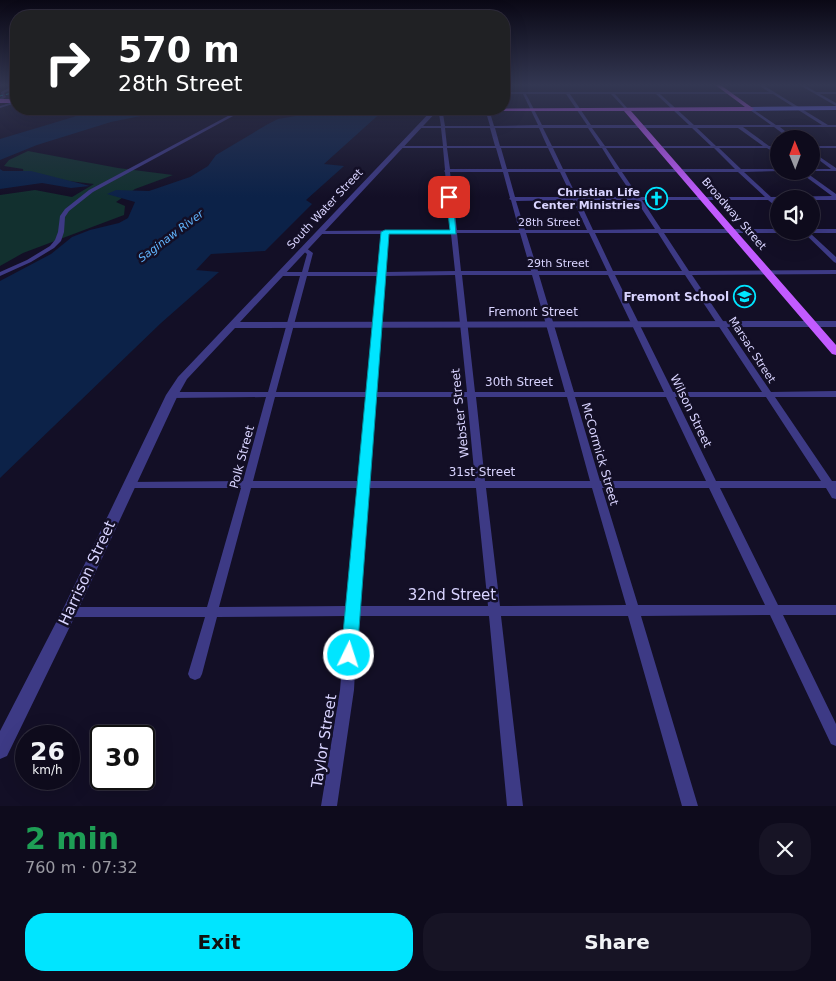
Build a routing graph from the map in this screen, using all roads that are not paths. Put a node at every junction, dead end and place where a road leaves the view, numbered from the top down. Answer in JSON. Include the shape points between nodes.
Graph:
{"nodes":[{"id":1,"x":220,"y":122,"type":"edge"},
{"id":2,"x":424,"y":122,"type":"edge"},
{"id":3,"x":442,"y":122,"type":"edge"},
{"id":4,"x":491,"y":122,"type":"edge"},
{"id":5,"x":538,"y":122,"type":"edge"},
{"id":6,"x":586,"y":122,"type":"edge"},
{"id":7,"x":637,"y":122,"type":"edge"},
{"id":8,"x":687,"y":122,"type":"edge"},
{"id":9,"x":769,"y":122,"type":"edge"},
{"id":10,"x":820,"y":122,"type":"edge"},
{"id":11,"x":775,"y":126,"type":"junction"},
{"id":12,"x":827,"y":126,"type":"junction"},
{"id":13,"x":836,"y":126,"type":"edge"},
{"id":14,"x":419,"y":127,"type":"junction"},
{"id":15,"x":442,"y":127,"type":"junction"},
{"id":16,"x":492,"y":127,"type":"junction"},
{"id":17,"x":541,"y":127,"type":"junction"},
{"id":18,"x":590,"y":127,"type":"junction"},
{"id":19,"x":642,"y":127,"type":"junction"},
{"id":20,"x":693,"y":127,"type":"junction"},
{"id":21,"x":740,"y":127,"type":"junction"},
{"id":22,"x":780,"y":130,"type":"edge"},
{"id":23,"x":836,"y":132,"type":"edge"},
{"id":24,"x":399,"y":147,"type":"junction"},
{"id":25,"x":444,"y":147,"type":"junction"},
{"id":26,"x":497,"y":147,"type":"junction"},
{"id":27,"x":550,"y":147,"type":"junction"},
{"id":28,"x":603,"y":147,"type":"junction"},
{"id":29,"x":659,"y":147,"type":"junction"},
{"id":30,"x":715,"y":147,"type":"junction"},
{"id":31,"x":767,"y":147,"type":"junction"},
{"id":32,"x":820,"y":147,"type":"edge"},
{"id":33,"x":836,"y":147,"type":"edge"},
{"id":34,"x":770,"y":149,"type":"edge"},
{"id":35,"x":820,"y":158,"type":"edge"},
{"id":36,"x":740,"y":170,"type":"junction"},
{"id":37,"x":770,"y":170,"type":"edge"},
{"id":38,"x":820,"y":170,"type":"edge"},
{"id":39,"x":836,"y":170,"type":"edge"},
{"id":40,"x":446,"y":171,"type":"junction"},
{"id":41,"x":504,"y":171,"type":"junction"},
{"id":42,"x":562,"y":171,"type":"junction"},
{"id":43,"x":619,"y":171,"type":"junction"},
{"id":44,"x":680,"y":171,"type":"junction"},
{"id":45,"x":812,"y":180,"type":"edge"},
{"id":46,"x":575,"y":198,"type":"junction"},
{"id":47,"x":638,"y":198,"type":"junction"},
{"id":48,"x":704,"y":198,"type":"junction"},
{"id":49,"x":770,"y":198,"type":"joint"},
{"id":50,"x":820,"y":198,"type":"edge"},
{"id":51,"x":836,"y":198,"type":"edge"},
{"id":52,"x":512,"y":199,"type":"junction"},
{"id":53,"x":770,"y":231,"type":"edge"},
{"id":54,"x":820,"y":231,"type":"edge"},
{"id":55,"x":836,"y":231,"type":"edge"},
{"id":56,"x":320,"y":232,"type":"junction"},
{"id":57,"x":385,"y":232,"type":"junction"},
{"id":58,"x":454,"y":232,"type":"junction"},
{"id":59,"x":522,"y":232,"type":"junction"},
{"id":60,"x":591,"y":232,"type":"junction"},
{"id":61,"x":659,"y":232,"type":"junction"},
{"id":62,"x":733,"y":232,"type":"junction"},
{"id":63,"x":814,"y":240,"type":"edge"},
{"id":64,"x":304,"y":249,"type":"junction"},
{"id":65,"x":836,"y":261,"type":"edge"},
{"id":66,"x":687,"y":272,"type":"junction"},
{"id":67,"x":768,"y":272,"type":"junction"},
{"id":68,"x":836,"y":272,"type":"edge"},
{"id":69,"x":381,"y":273,"type":"junction"},
{"id":70,"x":458,"y":273,"type":"junction"},
{"id":71,"x":534,"y":273,"type":"junction"},
{"id":72,"x":611,"y":273,"type":"junction"},
{"id":73,"x":0,"y":274,"type":"edge"},
{"id":74,"x":280,"y":274,"type":"junction"},
{"id":75,"x":303,"y":274,"type":"junction"},
{"id":76,"x":376,"y":324,"type":"junction"},
{"id":77,"x":463,"y":324,"type":"junction"},
{"id":78,"x":549,"y":324,"type":"junction"},
{"id":79,"x":635,"y":324,"type":"junction"},
{"id":80,"x":722,"y":324,"type":"junction"},
{"id":81,"x":812,"y":324,"type":"junction"},
{"id":82,"x":836,"y":324,"type":"edge"},
{"id":83,"x":230,"y":325,"type":"junction"},
{"id":84,"x":290,"y":325,"type":"junction"},
{"id":85,"x":836,"y":352,"type":"edge"},
{"id":86,"x":470,"y":394,"type":"junction"},
{"id":87,"x":669,"y":394,"type":"junction"},
{"id":88,"x":768,"y":394,"type":"junction"},
{"id":89,"x":836,"y":394,"type":"edge"},
{"id":90,"x":172,"y":395,"type":"junction"},
{"id":91,"x":271,"y":395,"type":"junction"},
{"id":92,"x":370,"y":395,"type":"junction"},
{"id":93,"x":570,"y":395,"type":"junction"},
{"id":94,"x":480,"y":484,"type":"junction"},
{"id":95,"x":596,"y":484,"type":"junction"},
{"id":96,"x":712,"y":484,"type":"junction"},
{"id":97,"x":832,"y":484,"type":"edge"},
{"id":98,"x":129,"y":485,"type":"junction"},
{"id":99,"x":247,"y":485,"type":"junction"},
{"id":100,"x":363,"y":485,"type":"junction"},
{"id":101,"x":836,"y":495,"type":"edge"},
{"id":102,"x":836,"y":610,"type":"edge"},
{"id":103,"x":493,"y":611,"type":"junction"},
{"id":104,"x":633,"y":611,"type":"junction"},
{"id":105,"x":774,"y":611,"type":"junction"},
{"id":106,"x":69,"y":612,"type":"junction"},
{"id":107,"x":212,"y":612,"type":"junction"},
{"id":108,"x":352,"y":612,"type":"junction"},
{"id":109,"x":195,"y":674,"type":"dead end"},
{"id":110,"x":836,"y":739,"type":"edge"},
{"id":111,"x":0,"y":750,"type":"edge"},
{"id":112,"x":329,"y":806,"type":"edge"},
{"id":113,"x":515,"y":806,"type":"edge"},
{"id":114,"x":690,"y":806,"type":"edge"}],
"edges":[{"from":1,"to":73,"type":"street","via":[[91,191],[66,210],[58,240],[52,247]]},
{"from":2,"to":14,"type":"street","name":"South Water Street"},
{"from":3,"to":15,"type":"street","name":"Webster Street"},
{"from":4,"to":16,"type":"street","name":"McCormick Street"},
{"from":5,"to":17,"type":"street","name":"Wilson Street"},
{"from":6,"to":18,"type":"street","name":"Marsac Street"},
{"from":7,"to":19,"type":"main road","name":"Broadway Street"},
{"from":8,"to":20,"type":"street"},
{"from":9,"to":11,"type":"street"},
{"from":10,"to":12,"type":"street"},
{"from":11,"to":12,"type":"street"},
{"from":11,"to":21,"type":"street"},
{"from":11,"to":22,"type":"street"},
{"from":12,"to":13,"type":"street"},
{"from":12,"to":23,"type":"street"},
{"from":14,"to":15,"type":"street"},
{"from":14,"to":24,"type":"street","name":"South Water Street"},
{"from":15,"to":16,"type":"street"},
{"from":15,"to":25,"type":"street","name":"Webster Street"},
{"from":16,"to":17,"type":"street"},
{"from":16,"to":26,"type":"street","name":"McCormick Street"},
{"from":17,"to":18,"type":"street"},
{"from":17,"to":27,"type":"street","name":"Wilson Street"},
{"from":18,"to":19,"type":"street"},
{"from":18,"to":28,"type":"street","name":"Marsac Street"},
{"from":19,"to":20,"type":"street"},
{"from":19,"to":29,"type":"main road","name":"Broadway Street"},
{"from":20,"to":21,"type":"street"},
{"from":20,"to":30,"type":"street"},
{"from":21,"to":31,"type":"street"},
{"from":24,"to":25,"type":"street"},
{"from":24,"to":56,"type":"street","name":"South Water Street"},
{"from":25,"to":26,"type":"street"},
{"from":25,"to":40,"type":"street","name":"Webster Street"},
{"from":26,"to":27,"type":"street"},
{"from":26,"to":41,"type":"street","name":"McCormick Street"},
{"from":27,"to":28,"type":"street"},
{"from":27,"to":42,"type":"street","name":"Wilson Street"},
{"from":28,"to":29,"type":"street"},
{"from":28,"to":43,"type":"street","name":"Marsac Street"},
{"from":29,"to":30,"type":"street"},
{"from":29,"to":44,"type":"main road","name":"Broadway Street"},
{"from":30,"to":31,"type":"street"},
{"from":30,"to":36,"type":"street"},
{"from":31,"to":34,"type":"street"},
{"from":32,"to":33,"type":"street"},
{"from":35,"to":39,"type":"street"},
{"from":36,"to":37,"type":"street"},
{"from":36,"to":44,"type":"street"},
{"from":36,"to":49,"type":"street"},
{"from":38,"to":39,"type":"street"},
{"from":40,"to":41,"type":"street"},
{"from":40,"to":58,"type":"street","name":"Webster Street"},
{"from":41,"to":42,"type":"street"},
{"from":41,"to":52,"type":"street","name":"McCormick Street"},
{"from":42,"to":43,"type":"street"},
{"from":42,"to":46,"type":"street","name":"Wilson Street"},
{"from":43,"to":44,"type":"street"},
{"from":43,"to":47,"type":"street","name":"Marsac Street"},
{"from":44,"to":48,"type":"main road","name":"Broadway Street"},
{"from":45,"to":51,"type":"street"},
{"from":46,"to":47,"type":"street"},
{"from":46,"to":52,"type":"street"},
{"from":46,"to":60,"type":"street","name":"Wilson Street"},
{"from":47,"to":48,"type":"street"},
{"from":47,"to":61,"type":"street","name":"Marsac Street"},
{"from":48,"to":49,"type":"street"},
{"from":48,"to":62,"type":"main road","name":"Broadway Street"},
{"from":50,"to":51,"type":"street"},
{"from":52,"to":59,"type":"street","name":"McCormick Street"},
{"from":53,"to":62,"type":"street","name":"28th Street"},
{"from":54,"to":55,"type":"street"},
{"from":56,"to":57,"type":"street","name":"28th Street"},
{"from":56,"to":64,"type":"street","name":"South Water Street"},
{"from":57,"to":58,"type":"street","name":"28th Street"},
{"from":57,"to":69,"type":"street","name":"Taylor Street"},
{"from":58,"to":59,"type":"street","name":"28th Street"},
{"from":58,"to":70,"type":"street","name":"Webster Street"},
{"from":59,"to":60,"type":"street","name":"28th Street"},
{"from":59,"to":71,"type":"street","name":"McCormick Street"},
{"from":60,"to":61,"type":"street","name":"28th Street"},
{"from":60,"to":72,"type":"street","name":"Wilson Street"},
{"from":61,"to":62,"type":"street","name":"28th Street"},
{"from":61,"to":66,"type":"street","name":"Marsac Street"},
{"from":62,"to":67,"type":"main road","name":"Broadway Street"},
{"from":63,"to":65,"type":"street"},
{"from":64,"to":74,"type":"street","name":"South Water Street"},
{"from":64,"to":75,"type":"street","name":"Polk Street","via":[[310,253]]},
{"from":66,"to":67,"type":"street","name":"29th Street"},
{"from":66,"to":72,"type":"street","name":"29th Street"},
{"from":66,"to":80,"type":"street","name":"Marsac Street"},
{"from":67,"to":68,"type":"street","name":"29th Street"},
{"from":67,"to":81,"type":"main road","name":"Broadway Street"},
{"from":69,"to":70,"type":"street","name":"29th Street"},
{"from":69,"to":75,"type":"street","name":"29th Street"},
{"from":69,"to":76,"type":"street","name":"Taylor Street"},
{"from":70,"to":71,"type":"street","name":"29th Street"},
{"from":70,"to":77,"type":"street","name":"Webster Street"},
{"from":71,"to":72,"type":"street","name":"29th Street"},
{"from":71,"to":78,"type":"street","name":"McCormick Street"},
{"from":72,"to":79,"type":"street","name":"Wilson Street"},
{"from":74,"to":75,"type":"street","name":"29th Street"},
{"from":74,"to":83,"type":"street","name":"South Water Street"},
{"from":75,"to":84,"type":"street","name":"Polk Street"},
{"from":76,"to":77,"type":"street","name":"Fremont Street"},
{"from":76,"to":84,"type":"street","name":"Fremont Street"},
{"from":76,"to":92,"type":"street","name":"Taylor Street"},
{"from":77,"to":78,"type":"street","name":"Fremont Street"},
{"from":77,"to":86,"type":"street","name":"Webster Street"},
{"from":78,"to":79,"type":"street","name":"Fremont Street"},
{"from":78,"to":93,"type":"street","name":"McCormick Street"},
{"from":79,"to":80,"type":"street","name":"Fremont Street"},
{"from":79,"to":87,"type":"street","name":"Wilson Street"},
{"from":80,"to":81,"type":"street","name":"Fremont Street"},
{"from":80,"to":88,"type":"street","name":"Marsac Street"},
{"from":81,"to":82,"type":"street","name":"Fremont Street"},
{"from":81,"to":85,"type":"main road","name":"Broadway Street"},
{"from":83,"to":84,"type":"street","name":"Fremont Street"},
{"from":83,"to":90,"type":"street","name":"South Water Street","via":[[183,377]]},
{"from":84,"to":91,"type":"street","name":"Polk Street"},
{"from":86,"to":92,"type":"street","name":"30th Street"},
{"from":86,"to":93,"type":"street","name":"30th Street"},
{"from":86,"to":94,"type":"street","name":"Webster Street"},
{"from":87,"to":88,"type":"street","name":"30th Street"},
{"from":87,"to":93,"type":"street","name":"30th Street"},
{"from":87,"to":96,"type":"street","name":"Wilson Street"},
{"from":88,"to":89,"type":"street","name":"30th Street"},
{"from":88,"to":97,"type":"street","name":"Marsac Street"},
{"from":90,"to":91,"type":"street","name":"30th Street"},
{"from":90,"to":98,"type":"street","name":"Harrison Street"},
{"from":91,"to":92,"type":"street","name":"30th Street"},
{"from":91,"to":99,"type":"street","name":"Polk Street"},
{"from":92,"to":100,"type":"street","name":"Taylor Street"},
{"from":93,"to":95,"type":"street","name":"McCormick Street"},
{"from":94,"to":95,"type":"street","name":"31st Street"},
{"from":94,"to":100,"type":"street","name":"31st Street"},
{"from":94,"to":103,"type":"street","name":"Webster Street"},
{"from":95,"to":96,"type":"street","name":"31st Street"},
{"from":95,"to":104,"type":"street","name":"McCormick Street"},
{"from":96,"to":97,"type":"street","name":"31st Street"},
{"from":96,"to":105,"type":"street","name":"Wilson Street"},
{"from":97,"to":101,"type":"street","name":"Marsac Street"},
{"from":98,"to":99,"type":"street","name":"31st Street"},
{"from":98,"to":106,"type":"street","name":"Harrison Street"},
{"from":99,"to":100,"type":"street","name":"31st Street"},
{"from":99,"to":107,"type":"street","name":"Polk Street"},
{"from":100,"to":108,"type":"street","name":"Taylor Street"},
{"from":102,"to":105,"type":"street","name":"32nd Street"},
{"from":103,"to":104,"type":"street","name":"32nd Street"},
{"from":103,"to":108,"type":"street","name":"32nd Street"},
{"from":103,"to":113,"type":"street","name":"Webster Street"},
{"from":104,"to":105,"type":"street","name":"32nd Street"},
{"from":104,"to":114,"type":"street","name":"McCormick Street"},
{"from":105,"to":110,"type":"street","name":"Wilson Street"},
{"from":106,"to":107,"type":"street","name":"32nd Street"},
{"from":106,"to":111,"type":"street","name":"Harrison Street"},
{"from":107,"to":108,"type":"street","name":"32nd Street"},
{"from":107,"to":109,"type":"street","name":"Polk Street"},
{"from":108,"to":112,"type":"street","name":"Taylor Street","via":[[347,690]]}]}
